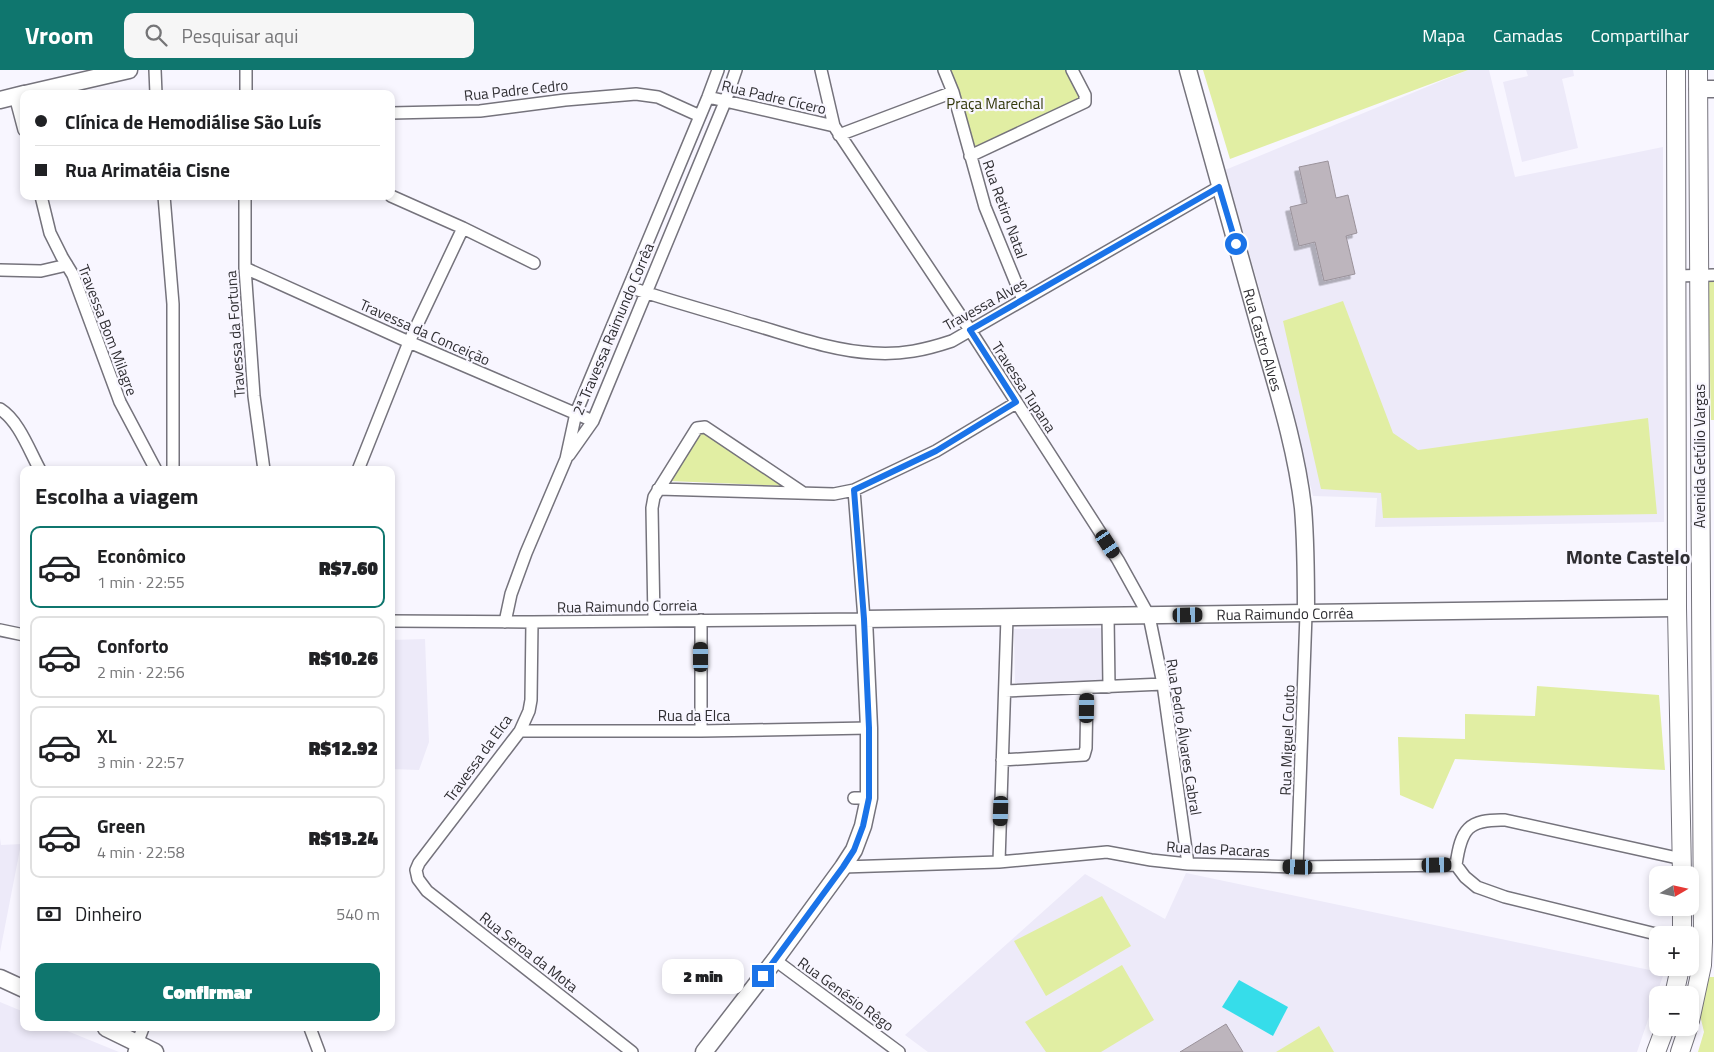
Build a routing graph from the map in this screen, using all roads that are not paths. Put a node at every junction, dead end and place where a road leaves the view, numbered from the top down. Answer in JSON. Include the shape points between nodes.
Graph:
{"nodes":[{"id":1,"x":129,"y":70,"type":"edge"},
{"id":2,"x":155,"y":70,"type":"edge"},
{"id":3,"x":246,"y":70,"type":"edge"},
{"id":4,"x":718,"y":70,"type":"edge"},
{"id":5,"x":736,"y":70,"type":"edge"},
{"id":6,"x":821,"y":70,"type":"edge"},
{"id":7,"x":944,"y":70,"type":"edge"},
{"id":8,"x":1072,"y":70,"type":"edge"},
{"id":9,"x":1188,"y":70,"type":"edge"},
{"id":10,"x":1676,"y":70,"type":"edge"},
{"id":11,"x":1698,"y":70,"type":"edge"},
{"id":12,"x":1706,"y":89,"type":"edge"},
{"id":13,"x":42,"y":90,"type":"edge"},
{"id":14,"x":156,"y":90,"type":"edge"},
{"id":15,"x":246,"y":90,"type":"edge"},
{"id":16,"x":952,"y":92,"type":"junction"},
{"id":17,"x":16,"y":96,"type":"edge"},
{"id":18,"x":708,"y":97,"type":"junction"},
{"id":19,"x":724,"y":102,"type":"junction"},
{"id":20,"x":20,"y":113,"type":"edge"},
{"id":21,"x":395,"y":113,"type":"edge"},
{"id":22,"x":700,"y":116,"type":"junction"},
{"id":23,"x":836,"y":130,"type":"junction"},
{"id":24,"x":970,"y":156,"type":"junction"},
{"id":25,"x":1219,"y":187,"type":"junction"},
{"id":26,"x":395,"y":198,"type":"edge"},
{"id":27,"x":42,"y":200,"type":"edge"},
{"id":28,"x":164,"y":200,"type":"edge"},
{"id":29,"x":245,"y":200,"type":"edge"},
{"id":30,"x":463,"y":228,"type":"junction"},
{"id":31,"x":534,"y":263,"type":"dead end"},
{"id":32,"x":67,"y":265,"type":"junction"},
{"id":33,"x":246,"y":268,"type":"junction"},
{"id":34,"x":0,"y":270,"type":"edge"},
{"id":35,"x":1706,"y":275,"type":"edge"},
{"id":36,"x":1676,"y":276,"type":"junction"},
{"id":37,"x":629,"y":287,"type":"junction"},
{"id":38,"x":645,"y":292,"type":"junction"},
{"id":39,"x":1023,"y":300,"type":"junction"},
{"id":40,"x":970,"y":330,"type":"junction"},
{"id":41,"x":409,"y":342,"type":"junction"},
{"id":42,"x":1016,"y":402,"type":"junction"},
{"id":43,"x":0,"y":409,"type":"edge"},
{"id":44,"x":576,"y":413,"type":"junction"},
{"id":45,"x":593,"y":421,"type":"junction"},
{"id":46,"x":566,"y":459,"type":"junction"},
{"id":47,"x":38,"y":466,"type":"edge"},
{"id":48,"x":154,"y":466,"type":"edge"},
{"id":49,"x":173,"y":466,"type":"edge"},
{"id":50,"x":263,"y":466,"type":"edge"},
{"id":51,"x":360,"y":466,"type":"edge"},
{"id":52,"x":658,"y":489,"type":"junction"},
{"id":53,"x":854,"y":490,"type":"junction"},
{"id":54,"x":804,"y":493,"type":"junction"},
{"id":55,"x":1677,"y":515,"type":"junction"},
{"id":56,"x":1700,"y":559,"type":"junction"},
{"id":57,"x":1707,"y":588,"type":"edge"},
{"id":58,"x":1677,"y":608,"type":"junction"},
{"id":59,"x":1306,"y":614,"type":"junction"},
{"id":60,"x":1108,"y":616,"type":"junction"},
{"id":61,"x":1149,"y":616,"type":"junction"},
{"id":62,"x":1007,"y":617,"type":"junction"},
{"id":63,"x":864,"y":619,"type":"junction"},
{"id":64,"x":654,"y":620,"type":"junction"},
{"id":65,"x":701,"y":620,"type":"junction"},
{"id":66,"x":395,"y":621,"type":"edge"},
{"id":67,"x":505,"y":622,"type":"junction"},
{"id":68,"x":532,"y":622,"type":"junction"},
{"id":69,"x":0,"y":630,"type":"edge"},
{"id":70,"x":20,"y":634,"type":"edge"},
{"id":71,"x":1163,"y":684,"type":"junction"},
{"id":72,"x":1109,"y":687,"type":"junction"},
{"id":73,"x":1088,"y":688,"type":"junction"},
{"id":74,"x":1005,"y":691,"type":"junction"},
{"id":75,"x":1679,"y":699,"type":"junction"},
{"id":76,"x":869,"y":728,"type":"junction"},
{"id":77,"x":520,"y":731,"type":"junction"},
{"id":78,"x":701,"y":731,"type":"junction"},
{"id":79,"x":1700,"y":743,"type":"junction"},
{"id":80,"x":1002,"y":760,"type":"junction"},
{"id":81,"x":999,"y":862,"type":"junction"},
{"id":82,"x":1188,"y":864,"type":"junction"},
{"id":83,"x":1456,"y":865,"type":"junction"},
{"id":84,"x":1678,"y":866,"type":"edge"},
{"id":85,"x":1682,"y":866,"type":"edge"},
{"id":86,"x":843,"y":867,"type":"junction"},
{"id":87,"x":1298,"y":867,"type":"junction"},
{"id":88,"x":416,"y":870,"type":"joint"},
{"id":89,"x":1649,"y":932,"type":"edge"},
{"id":90,"x":775,"y":960,"type":"junction"},
{"id":91,"x":1708,"y":966,"type":"edge"},
{"id":92,"x":0,"y":978,"type":"edge"},
{"id":93,"x":20,"y":987,"type":"edge"},
{"id":94,"x":1699,"y":994,"type":"edge"},
{"id":95,"x":113,"y":1031,"type":"edge"},
{"id":96,"x":311,"y":1031,"type":"edge"},
{"id":97,"x":1662,"y":1036,"type":"edge"},
{"id":98,"x":1685,"y":1036,"type":"edge"},
{"id":99,"x":138,"y":1041,"type":"edge"},
{"id":100,"x":155,"y":1052,"type":"edge"},
{"id":101,"x":319,"y":1052,"type":"edge"},
{"id":102,"x":632,"y":1052,"type":"edge"},
{"id":103,"x":704,"y":1052,"type":"edge"},
{"id":104,"x":899,"y":1052,"type":"edge"},
{"id":105,"x":1656,"y":1052,"type":"edge"},
{"id":106,"x":1680,"y":1052,"type":"edge"}],
"edges":[{"from":1,"to":13,"type":"street"},
{"from":2,"to":14,"type":"street"},
{"from":3,"to":15,"type":"street"},
{"from":4,"to":18,"type":"street","name":"2ª Travessa Raimundo Corrêa"},
{"from":5,"to":19,"type":"street","name":"2ª Travessa Raimundo Corrêa"},
{"from":6,"to":23,"type":"street","name":"Travessa Tupana"},
{"from":7,"to":16,"type":"street","name":"Rua Retiro Natal"},
{"from":8,"to":24,"type":"street","name":"Rua Retiro Natal","via":[[1086,95],[1085,102]]},
{"from":9,"to":25,"type":"street","name":"Rua Castro Alves"},
{"from":10,"to":36,"type":"main road","name":"Avenida Getúlio Vargas"},
{"from":11,"to":12,"type":"main road","name":"Avenida Getúlio Vargas"},
{"from":12,"to":35,"type":"main road","name":"Avenida Getúlio Vargas"},
{"from":16,"to":23,"type":"street"},
{"from":16,"to":24,"type":"street","name":"Rua Retiro Natal"},
{"from":17,"to":20,"type":"street"},
{"from":18,"to":19,"type":"street","name":"Rua Padre Cícero"},
{"from":18,"to":22,"type":"street","name":"2ª Travessa Raimundo Corrêa"},
{"from":19,"to":23,"type":"street","name":"Rua Padre Cícero"},
{"from":19,"to":38,"type":"street","name":"2ª Travessa Raimundo Corrêa"},
{"from":21,"to":22,"type":"street","name":"Rua Padre Cedro","via":[[480,111],[636,94],[658,97]]},
{"from":22,"to":37,"type":"street","name":"2ª Travessa Raimundo Corrêa"},
{"from":23,"to":40,"type":"street","name":"Travessa Tupana"},
{"from":24,"to":39,"type":"street","name":"Rua Retiro Natal","via":[[985,207]]},
{"from":25,"to":39,"type":"street","name":"Travessa Alves"},
{"from":25,"to":59,"type":"street","name":"Rua Castro Alves","via":[[1292,447],[1303,507]]},
{"from":26,"to":30,"type":"street"},
{"from":27,"to":32,"type":"street","name":"Travessa Bom Milagre","via":[[50,233]]},
{"from":28,"to":49,"type":"street","via":[[173,304]]},
{"from":29,"to":33,"type":"street","name":"Travessa da Fortuna"},
{"from":30,"to":31,"type":"street"},
{"from":30,"to":41,"type":"street"},
{"from":32,"to":34,"type":"street","via":[[41,272]]},
{"from":32,"to":48,"type":"street","name":"Travessa Bom Milagre","via":[[120,402]]},
{"from":33,"to":41,"type":"street","name":"Travessa da Conceição"},
{"from":33,"to":50,"type":"street","name":"Travessa da Fortuna","via":[[254,396]]},
{"from":35,"to":36,"type":"street"},
{"from":35,"to":56,"type":"main road","name":"Avenida Getúlio Vargas"},
{"from":36,"to":55,"type":"main road","name":"Avenida Getúlio Vargas"},
{"from":37,"to":38,"type":"street","name":"Travessa Alves"},
{"from":37,"to":44,"type":"street","name":"2ª Travessa Raimundo Corrêa"},
{"from":38,"to":40,"type":"street","name":"Travessa Alves","via":[[838,348],[872,353],[921,351],[952,341]]},
{"from":38,"to":45,"type":"street","name":"2ª Travessa Raimundo Corrêa"},
{"from":39,"to":40,"type":"street","name":"Travessa Alves"},
{"from":40,"to":42,"type":"street","name":"Travessa Tupana"},
{"from":41,"to":44,"type":"street","name":"Travessa da Conceição"},
{"from":41,"to":51,"type":"street"},
{"from":42,"to":53,"type":"street","via":[[936,451]]},
{"from":42,"to":61,"type":"street","name":"Travessa Tupana","via":[[1118,560]]},
{"from":43,"to":47,"type":"street","via":[[16,424]]},
{"from":44,"to":45,"type":"street","name":"Travessa da Conceição"},
{"from":44,"to":46,"type":"street","name":"2ª Travessa Raimundo Corrêa"},
{"from":45,"to":46,"type":"street","name":"2ª Travessa Raimundo Corrêa"},
{"from":46,"to":67,"type":"street","via":[[511,594]]},
{"from":52,"to":54,"type":"street"},
{"from":52,"to":54,"type":"street","via":[[701,426]]},
{"from":52,"to":64,"type":"street","via":[[652,508]]},
{"from":53,"to":54,"type":"street","via":[[834,494]]},
{"from":53,"to":63,"type":"street"},
{"from":55,"to":56,"type":"main road","via":[[1693,518]]},
{"from":55,"to":58,"type":"main road","name":"Avenida Getúlio Vargas"},
{"from":56,"to":57,"type":"main road","name":"Avenida Getúlio Vargas"},
{"from":57,"to":79,"type":"main road","name":"Avenida Getúlio Vargas"},
{"from":58,"to":59,"type":"street","name":"Rua Raimundo Corrêa"},
{"from":58,"to":75,"type":"main road","name":"Avenida Getúlio Vargas"},
{"from":59,"to":61,"type":"street","name":"Rua Raimundo Corrêa"},
{"from":59,"to":87,"type":"street","name":"Rua Miguel Couto"},
{"from":60,"to":61,"type":"street","name":"Rua Raimundo Corrêa"},
{"from":60,"to":62,"type":"street","name":"Rua Raimundo Corrêa"},
{"from":60,"to":72,"type":"street"},
{"from":61,"to":71,"type":"street","name":"Rua Pedro Álvares Cabral"},
{"from":62,"to":63,"type":"street","name":"Rua Raimundo Corrêa"},
{"from":62,"to":74,"type":"street"},
{"from":63,"to":65,"type":"street","name":"Rua Raimundo Correia"},
{"from":63,"to":76,"type":"street"},
{"from":64,"to":65,"type":"street","name":"Rua Raimundo Correia"},
{"from":64,"to":68,"type":"street","name":"Rua Raimundo Correia"},
{"from":65,"to":78,"type":"street"},
{"from":66,"to":67,"type":"street","name":"Rua Raimundo Correia"},
{"from":67,"to":68,"type":"street","name":"Rua Raimundo Correia"},
{"from":68,"to":77,"type":"street","name":"Travessa da Elca","via":[[531,700]]},
{"from":69,"to":70,"type":"street"},
{"from":71,"to":72,"type":"street"},
{"from":71,"to":82,"type":"street","name":"Rua Pedro Álvares Cabral"},
{"from":72,"to":73,"type":"street"},
{"from":73,"to":74,"type":"street"},
{"from":73,"to":80,"type":"street","via":[[1084,755]]},
{"from":74,"to":80,"type":"street"},
{"from":75,"to":79,"type":"main road","via":[[1687,739]]},
{"from":75,"to":85,"type":"main road","name":"Avenida Getúlio Vargas"},
{"from":76,"to":78,"type":"street","name":"Rua da Elca"},
{"from":76,"to":86,"type":"street","via":[[862,798],[863,826]]},
{"from":77,"to":78,"type":"street","name":"Rua da Elca"},
{"from":77,"to":88,"type":"street","name":"Travessa da Elca"},
{"from":79,"to":91,"type":"main road","name":"Avenida Getúlio Vargas"},
{"from":80,"to":81,"type":"street"},
{"from":81,"to":82,"type":"street","name":"Rua das Pacaras","via":[[1106,852]]},
{"from":81,"to":86,"type":"street","name":"Rua das Pacaras"},
{"from":82,"to":87,"type":"street","name":"Rua das Pacaras"},
{"from":83,"to":84,"type":"street","via":[[1459,846],[1469,827],[1478,821],[1505,820]]},
{"from":83,"to":87,"type":"street","name":"Rua das Pacaras"},
{"from":83,"to":89,"type":"street","via":[[1477,887],[1505,897]]},
{"from":86,"to":90,"type":"street"},
{"from":88,"to":102,"type":"street","name":"Rua Seroa da Mota","via":[[418,879],[427,890]]},
{"from":90,"to":103,"type":"street"},
{"from":90,"to":104,"type":"street","name":"Rua Genésio Rêgo"},
{"from":91,"to":94,"type":"main road","name":"Avenida Getúlio Vargas"},
{"from":92,"to":93,"type":"street"},
{"from":95,"to":99,"type":"street"},
{"from":96,"to":101,"type":"street"},
{"from":97,"to":105,"type":"main road"},
{"from":98,"to":106,"type":"main road"},
{"from":99,"to":100,"type":"street"}]}
